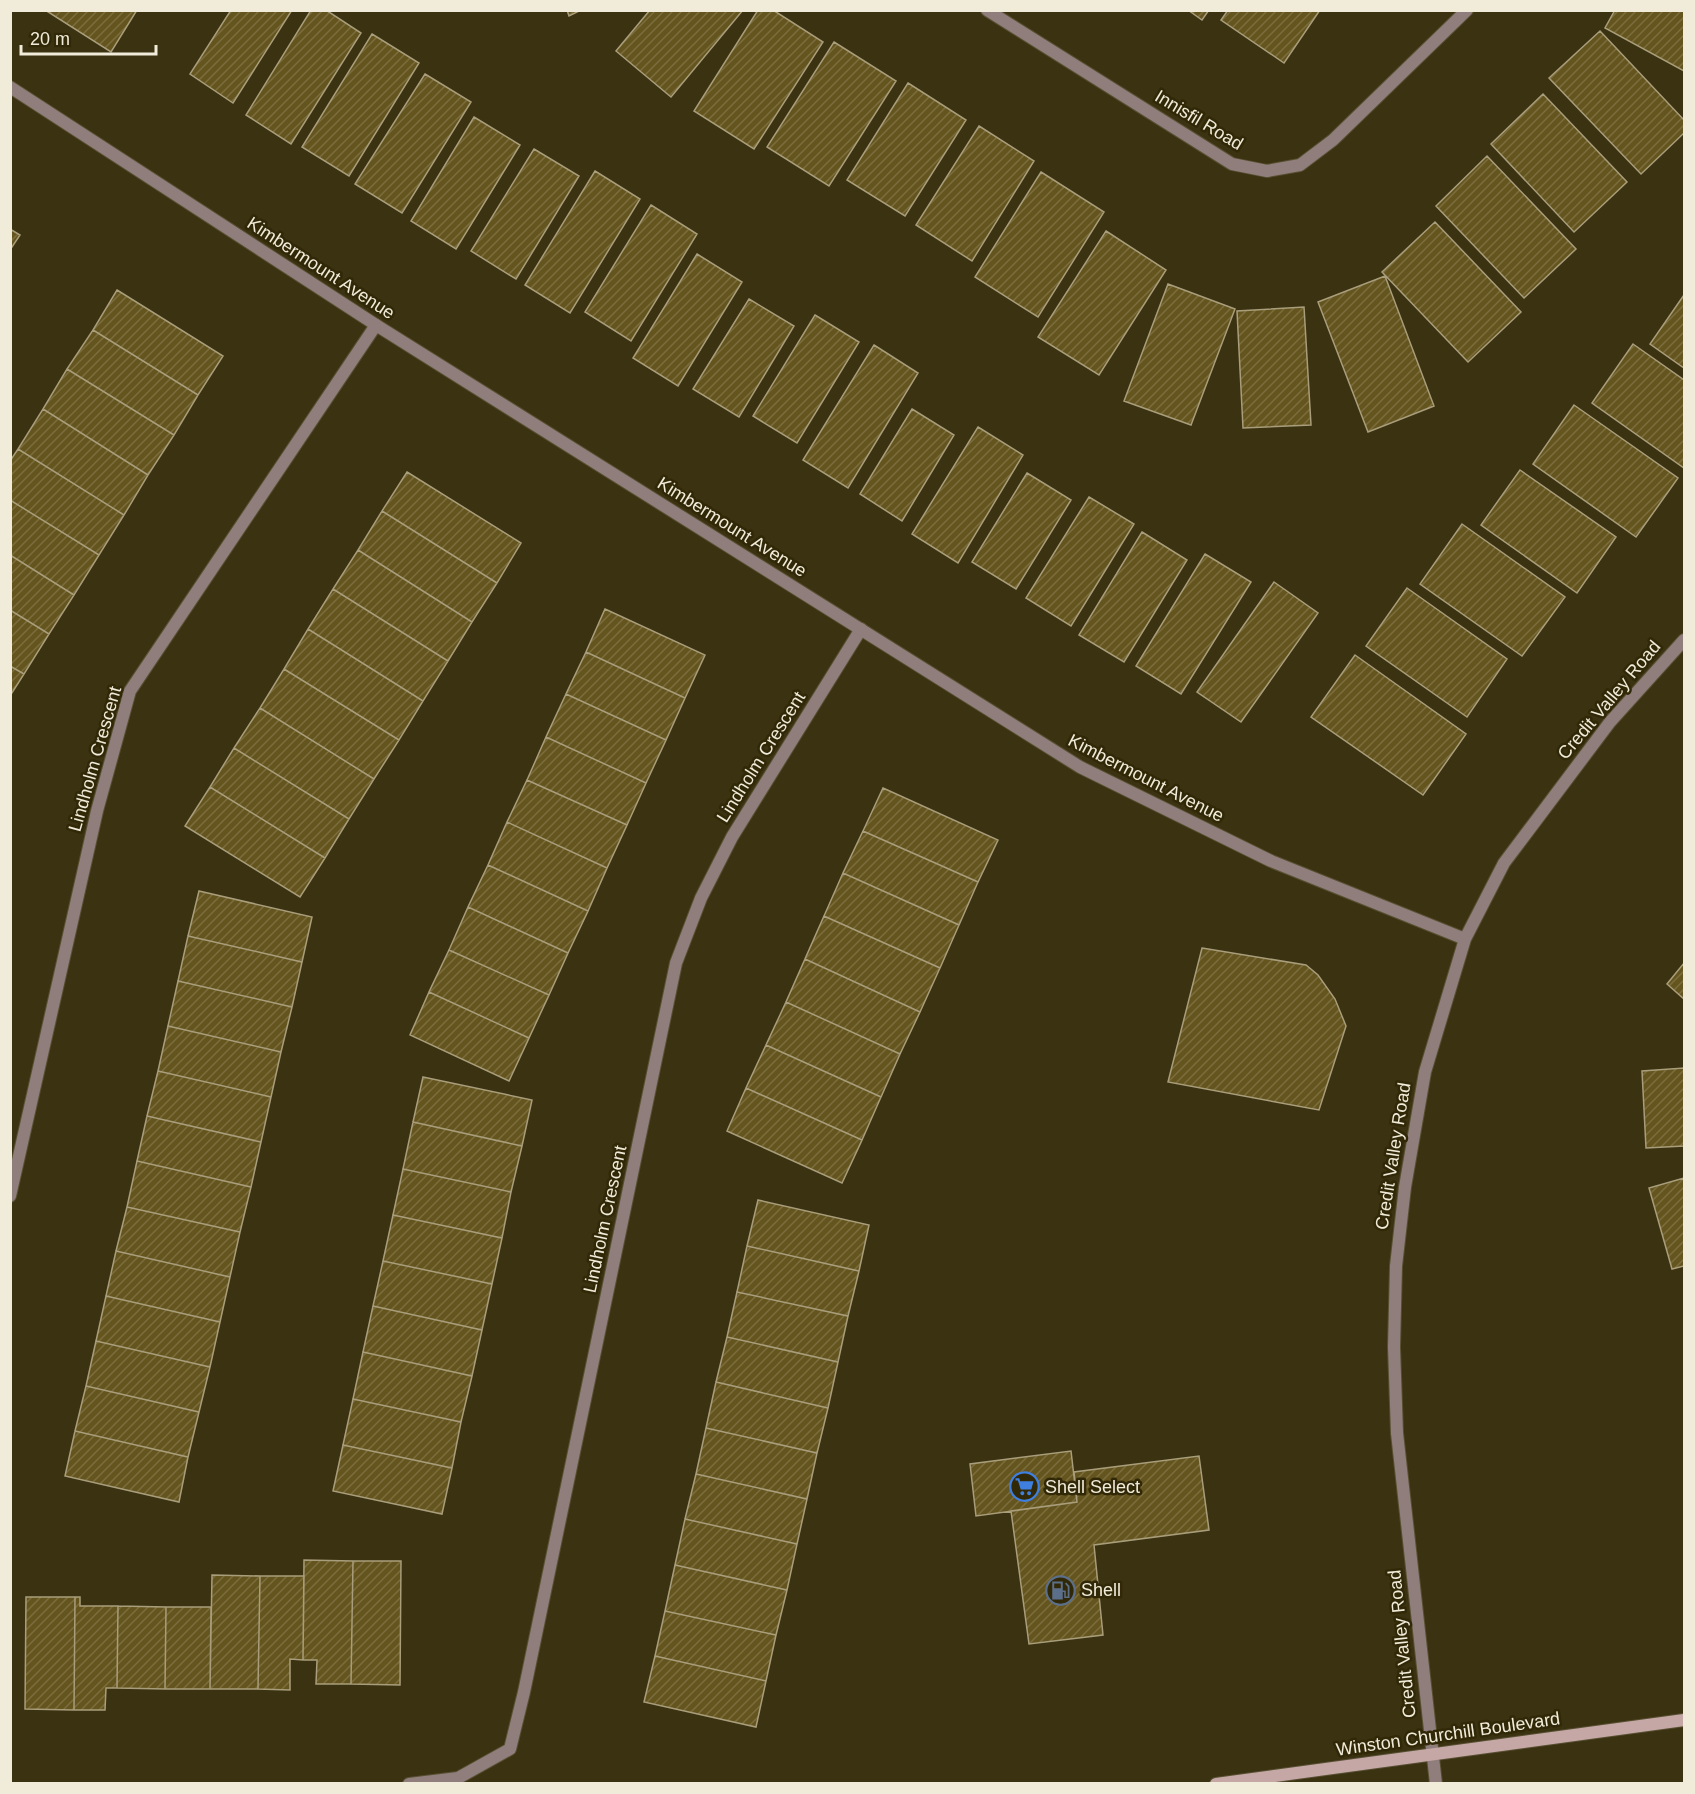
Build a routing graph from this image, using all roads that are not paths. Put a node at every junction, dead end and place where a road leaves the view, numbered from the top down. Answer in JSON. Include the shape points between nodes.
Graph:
{"nodes":[{"id":1,"x":987,"y":10,"type":"edge"},
{"id":2,"x":1467,"y":10,"type":"edge"},
{"id":3,"x":10,"y":87,"type":"edge"},
{"id":4,"x":376,"y":325,"type":"junction"},
{"id":5,"x":861,"y":629,"type":"junction"},
{"id":6,"x":1684,"y":640,"type":"edge"},
{"id":7,"x":1466,"y":939,"type":"junction"},
{"id":8,"x":10,"y":1196,"type":"edge"},
{"id":9,"x":1684,"y":1720,"type":"edge"},
{"id":10,"x":1433,"y":1755,"type":"junction"},
{"id":11,"x":409,"y":1784,"type":"edge"},
{"id":12,"x":1216,"y":1784,"type":"edge"},
{"id":13,"x":1436,"y":1784,"type":"edge"}],
"edges":[{"from":1,"to":2,"type":"street","name":"Innisfil Road","via":[[1232,164],[1267,171],[1300,165],[1333,140]]},
{"from":3,"to":4,"type":"street","name":"Kimbermount Avenue"},
{"from":4,"to":5,"type":"street","name":"Kimbermount Avenue"},
{"from":4,"to":8,"type":"street","name":"Lindholm Crescent","via":[[130,691],[97,811]]},
{"from":5,"to":7,"type":"street","name":"Kimbermount Avenue","via":[[1080,767],[1271,861]]},
{"from":5,"to":11,"type":"street","name":"Lindholm Crescent","via":[[732,837],[701,898],[676,963],[510,1749],[458,1778]]},
{"from":6,"to":7,"type":"street","name":"Credit Valley Road","via":[[1610,722],[1504,863]]},
{"from":7,"to":10,"type":"street","name":"Credit Valley Road","via":[[1425,1072],[1404,1187],[1396,1266],[1397,1433]]},
{"from":9,"to":10,"type":"main road","name":"Winston Churchill Boulevard"},
{"from":10,"to":12,"type":"main road","name":"Winston Churchill Boulevard"},
{"from":10,"to":13,"type":"street","name":"Credit Valley Road"}]}
